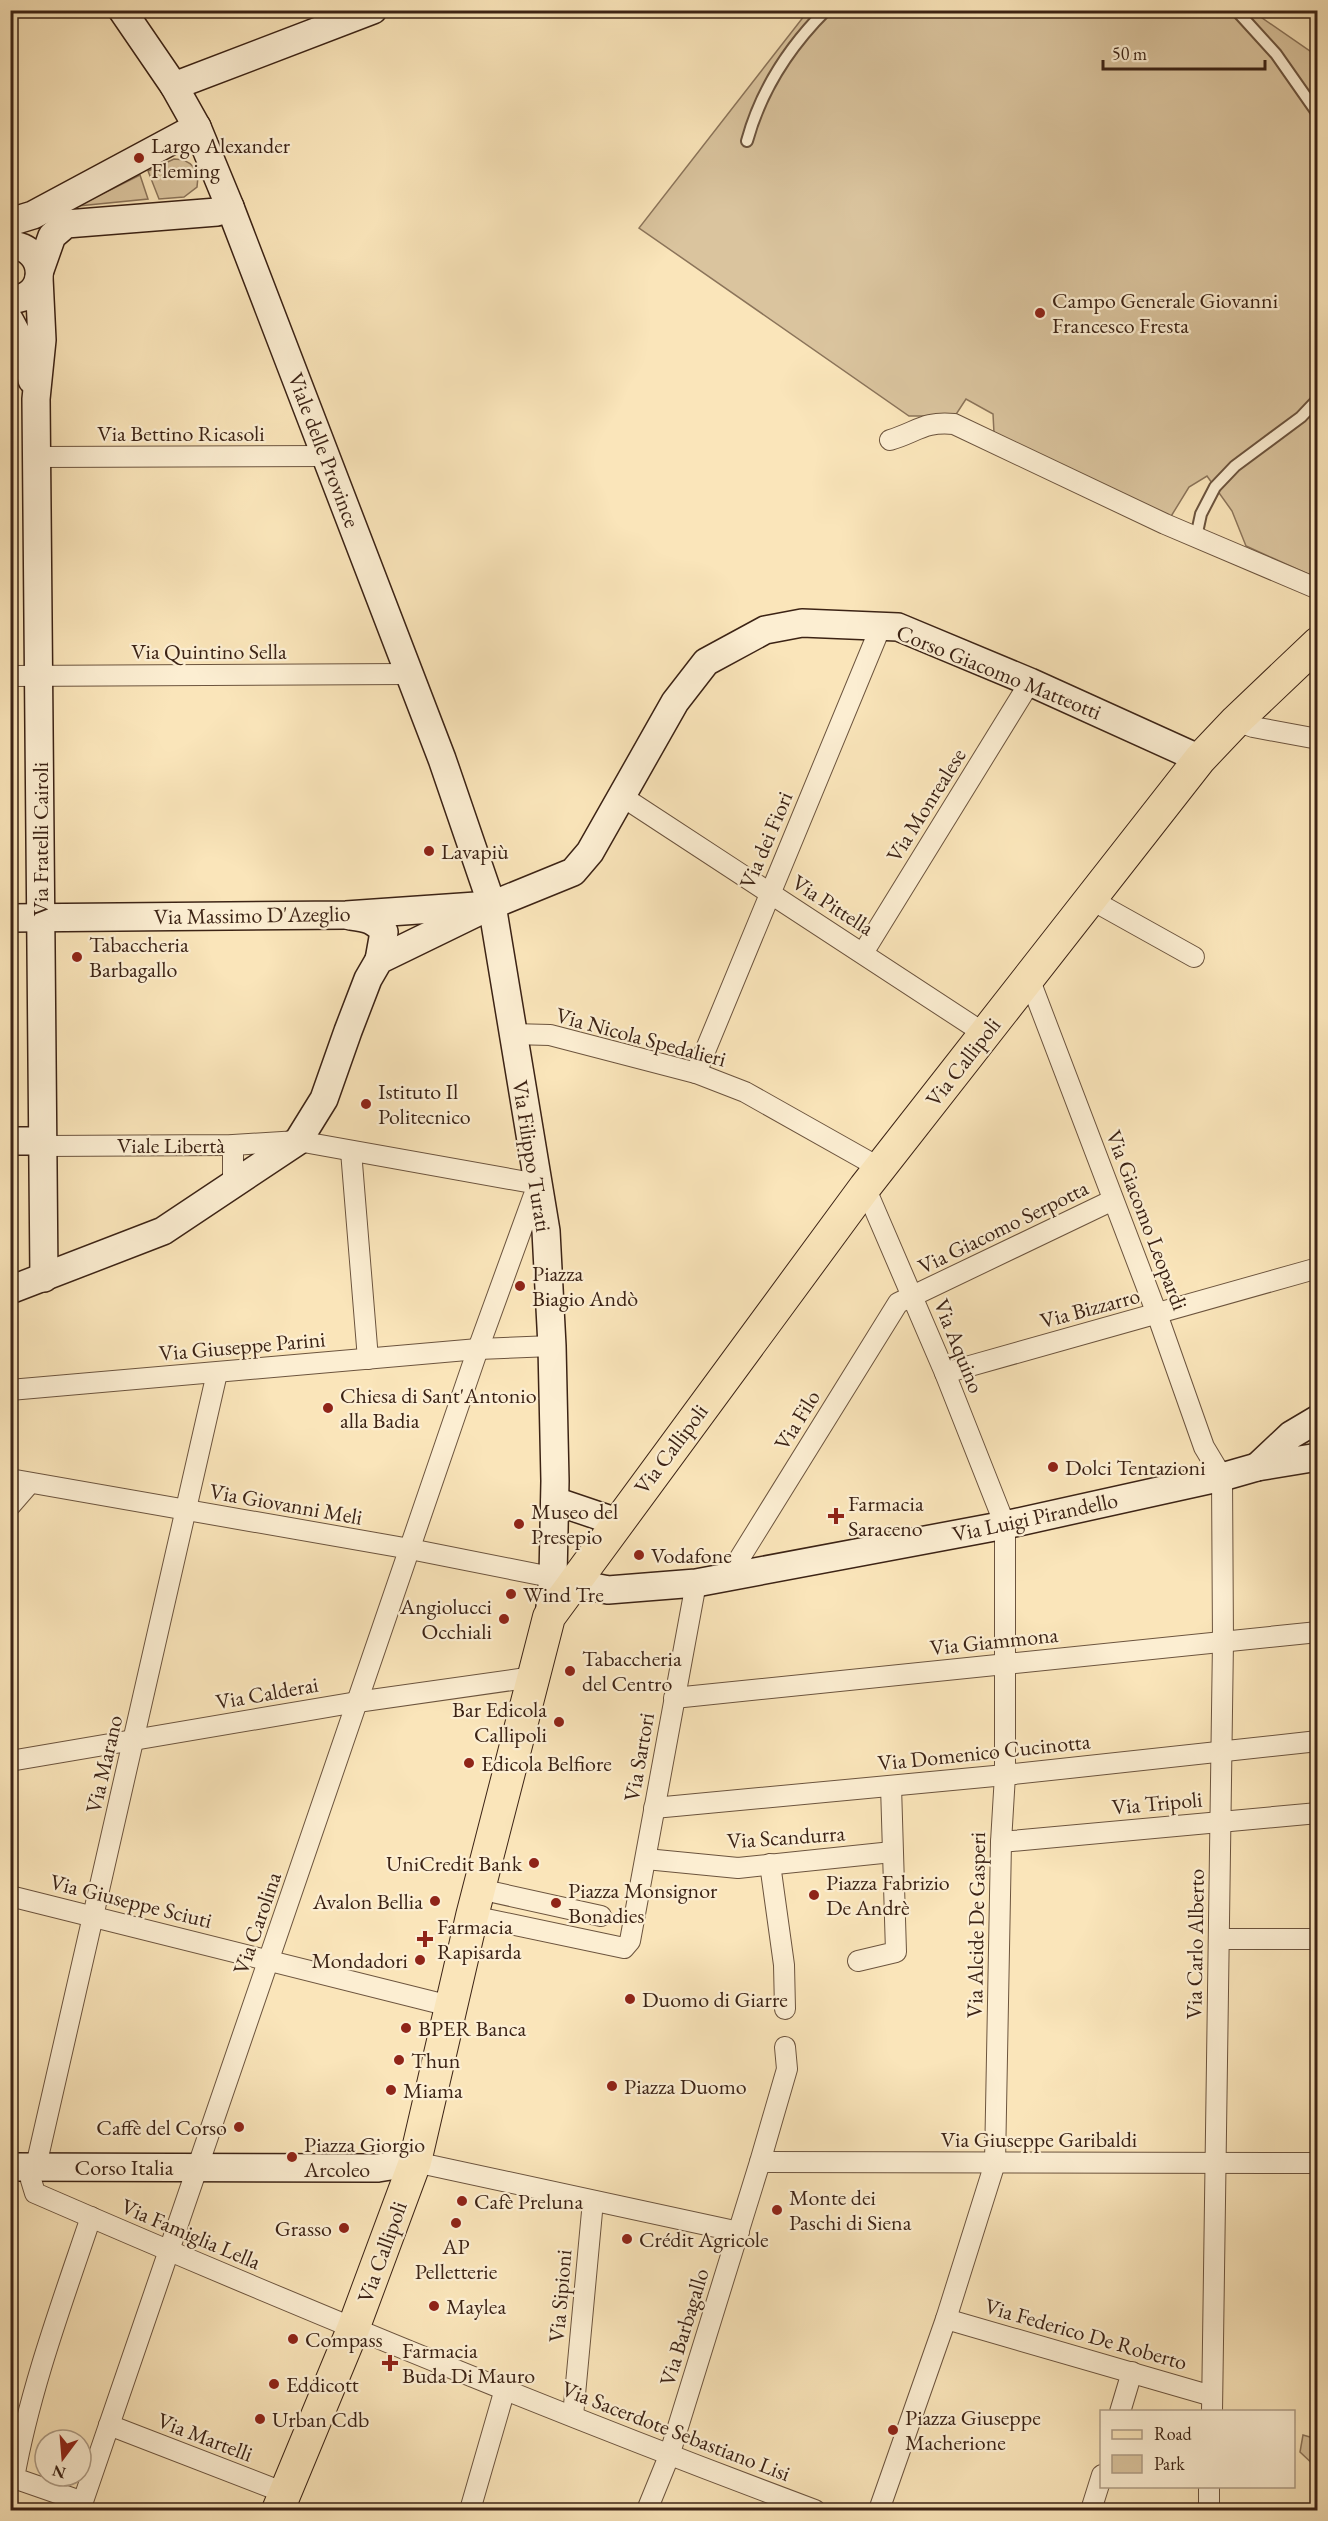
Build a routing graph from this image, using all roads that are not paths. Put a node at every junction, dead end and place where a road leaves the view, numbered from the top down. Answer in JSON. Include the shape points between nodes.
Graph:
{"nodes":[{"id":1,"x":122,"y":10,"type":"edge"},
{"id":2,"x":373,"y":10,"type":"edge"},
{"id":3,"x":826,"y":10,"type":"edge"},
{"id":4,"x":1236,"y":10,"type":"edge"},
{"id":5,"x":174,"y":86,"type":"junction"},
{"id":6,"x":1317,"y":114,"type":"edge"},
{"id":7,"x":197,"y":127,"type":"junction"},
{"id":8,"x":747,"y":141,"type":"dead end"},
{"id":9,"x":230,"y":207,"type":"junction"},
{"id":10,"x":22,"y":218,"type":"edge"},
{"id":11,"x":10,"y":237,"type":"edge"},
{"id":12,"x":10,"y":245,"type":"edge"},
{"id":13,"x":40,"y":274,"type":"junction"},
{"id":14,"x":10,"y":299,"type":"edge"},
{"id":15,"x":10,"y":321,"type":"edge"},
{"id":16,"x":36,"y":399,"type":"junction"},
{"id":17,"x":1317,"y":399,"type":"edge"},
{"id":18,"x":891,"y":440,"type":"dead end"},
{"id":19,"x":326,"y":456,"type":"junction"},
{"id":20,"x":37,"y":457,"type":"junction"},
{"id":21,"x":1196,"y":537,"type":"junction"},
{"id":22,"x":1317,"y":589,"type":"edge"},
{"id":23,"x":881,"y":626,"type":"junction"},
{"id":24,"x":1317,"y":643,"type":"edge"},
{"id":25,"x":408,"y":674,"type":"junction"},
{"id":26,"x":39,"y":675,"type":"junction"},
{"id":27,"x":10,"y":676,"type":"edge"},
{"id":28,"x":1030,"y":682,"type":"junction"},
{"id":29,"x":1236,"y":721,"type":"junction"},
{"id":30,"x":1317,"y":739,"type":"edge"},
{"id":31,"x":1200,"y":759,"type":"junction"},
{"id":32,"x":622,"y":797,"type":"junction"},
{"id":33,"x":770,"y":893,"type":"junction"},
{"id":34,"x":1090,"y":899,"type":"junction"},
{"id":35,"x":492,"y":905,"type":"junction"},
{"id":36,"x":346,"y":915,"type":"junction"},
{"id":37,"x":10,"y":918,"type":"edge"},
{"id":38,"x":41,"y":918,"type":"junction"},
{"id":39,"x":863,"y":953,"type":"junction"},
{"id":40,"x":1194,"y":957,"type":"dead end"},
{"id":41,"x":379,"y":960,"type":"junction"},
{"id":42,"x":1029,"y":978,"type":"junction"},
{"id":43,"x":512,"y":1034,"type":"junction"},
{"id":44,"x":985,"y":1034,"type":"junction"},
{"id":45,"x":696,"y":1073,"type":"junction"},
{"id":46,"x":10,"y":1141,"type":"edge"},
{"id":47,"x":298,"y":1142,"type":"junction"},
{"id":48,"x":43,"y":1144,"type":"junction"},
{"id":49,"x":233,"y":1145,"type":"junction"},
{"id":50,"x":351,"y":1151,"type":"junction"},
{"id":51,"x":873,"y":1178,"type":"junction"},
{"id":52,"x":538,"y":1184,"type":"junction"},
{"id":53,"x":233,"y":1186,"type":"junction"},
{"id":54,"x":1113,"y":1200,"type":"junction"},
{"id":55,"x":1317,"y":1268,"type":"edge"},
{"id":56,"x":44,"y":1278,"type":"junction"},
{"id":57,"x":10,"y":1290,"type":"edge"},
{"id":58,"x":914,"y":1297,"type":"junction"},
{"id":59,"x":1157,"y":1314,"type":"junction"},
{"id":60,"x":552,"y":1346,"type":"junction"},
{"id":61,"x":478,"y":1349,"type":"junction"},
{"id":62,"x":368,"y":1359,"type":"junction"},
{"id":63,"x":217,"y":1373,"type":"junction"},
{"id":64,"x":945,"y":1373,"type":"junction"},
{"id":65,"x":10,"y":1390,"type":"edge"},
{"id":66,"x":1317,"y":1419,"type":"edge"},
{"id":67,"x":1317,"y":1457,"type":"edge"},
{"id":68,"x":1257,"y":1467,"type":"junction"},
{"id":69,"x":1222,"y":1477,"type":"junction"},
{"id":70,"x":10,"y":1479,"type":"edge"},
{"id":71,"x":30,"y":1483,"type":"junction"},
{"id":72,"x":555,"y":1491,"type":"junction"},
{"id":73,"x":10,"y":1506,"type":"edge"},
{"id":74,"x":185,"y":1511,"type":"junction"},
{"id":75,"x":617,"y":1522,"type":"junction"},
{"id":76,"x":1005,"y":1525,"type":"junction"},
{"id":77,"x":410,"y":1549,"type":"junction"},
{"id":78,"x":728,"y":1577,"type":"junction"},
{"id":79,"x":564,"y":1580,"type":"junction"},
{"id":80,"x":696,"y":1582,"type":"junction"},
{"id":81,"x":1317,"y":1632,"type":"edge"},
{"id":82,"x":1223,"y":1641,"type":"junction"},
{"id":83,"x":1006,"y":1664,"type":"junction"},
{"id":84,"x":533,"y":1677,"type":"junction"},
{"id":85,"x":674,"y":1698,"type":"junction"},
{"id":86,"x":357,"y":1702,"type":"junction"},
{"id":87,"x":134,"y":1740,"type":"junction"},
{"id":88,"x":1317,"y":1741,"type":"edge"},
{"id":89,"x":1221,"y":1751,"type":"junction"},
{"id":90,"x":10,"y":1761,"type":"edge"},
{"id":91,"x":1005,"y":1775,"type":"junction"},
{"id":92,"x":891,"y":1786,"type":"junction"},
{"id":93,"x":654,"y":1808,"type":"junction"},
{"id":94,"x":1317,"y":1813,"type":"edge"},
{"id":95,"x":1220,"y":1822,"type":"junction"},
{"id":96,"x":1001,"y":1842,"type":"junction"},
{"id":97,"x":892,"y":1852,"type":"junction"},
{"id":98,"x":646,"y":1859,"type":"junction"},
{"id":99,"x":770,"y":1864,"type":"junction"},
{"id":100,"x":10,"y":1896,"type":"edge"},
{"id":101,"x":475,"y":1903,"type":"junction"},
{"id":102,"x":92,"y":1916,"type":"junction"},
{"id":103,"x":601,"y":1916,"type":"dead end"},
{"id":104,"x":1218,"y":1939,"type":"junction"},
{"id":105,"x":1317,"y":1939,"type":"edge"},
{"id":106,"x":858,"y":1960,"type":"dead end"},
{"id":107,"x":270,"y":1961,"type":"junction"},
{"id":108,"x":450,"y":2006,"type":"junction"},
{"id":109,"x":785,"y":2008,"type":"dead end"},
{"id":110,"x":785,"y":2047,"type":"dead end"},
{"id":111,"x":414,"y":2162,"type":"junction"},
{"id":112,"x":760,"y":2162,"type":"junction"},
{"id":113,"x":995,"y":2163,"type":"junction"},
{"id":114,"x":1215,"y":2163,"type":"junction"},
{"id":115,"x":1317,"y":2163,"type":"edge"},
{"id":116,"x":23,"y":2167,"type":"edge"},
{"id":117,"x":197,"y":2167,"type":"junction"},
{"id":118,"x":592,"y":2208,"type":"junction"},
{"id":119,"x":91,"y":2217,"type":"junction"},
{"id":120,"x":737,"y":2239,"type":"junction"},
{"id":121,"x":169,"y":2251,"type":"junction"},
{"id":122,"x":946,"y":2319,"type":"junction"},
{"id":123,"x":353,"y":2329,"type":"junction"},
{"id":124,"x":1132,"y":2372,"type":"junction"},
{"id":125,"x":505,"y":2389,"type":"junction"},
{"id":126,"x":1212,"y":2404,"type":"edge"},
{"id":127,"x":1121,"y":2410,"type":"edge"},
{"id":128,"x":573,"y":2416,"type":"junction"},
{"id":129,"x":109,"y":2425,"type":"junction"},
{"id":130,"x":669,"y":2456,"type":"junction"},
{"id":131,"x":1100,"y":2479,"type":"edge"},
{"id":132,"x":1209,"y":2488,"type":"edge"},
{"id":133,"x":281,"y":2502,"type":"edge"},
{"id":134,"x":81,"y":2506,"type":"edge"},
{"id":135,"x":470,"y":2511,"type":"edge"},
{"id":136,"x":647,"y":2511,"type":"edge"},
{"id":137,"x":815,"y":2511,"type":"edge"},
{"id":138,"x":879,"y":2511,"type":"edge"},
{"id":139,"x":1091,"y":2511,"type":"edge"},
{"id":140,"x":1209,"y":2511,"type":"edge"}],
"edges":[{"from":1,"to":5,"type":"street","name":"Viale delle Province"},
{"from":2,"to":5,"type":"street"},
{"from":3,"to":8,"type":"lane","via":[[782,63],[754,116]]},
{"from":4,"to":6,"type":"lane","via":[[1276,54]]},
{"from":5,"to":7,"type":"street","name":"Viale delle Province"},
{"from":7,"to":9,"type":"street","name":"Viale delle Province"},
{"from":7,"to":10,"type":"street"},
{"from":9,"to":13,"type":"street","via":[[217,212],[66,224],[48,244]]},
{"from":9,"to":19,"type":"street","name":"Viale delle Province"},
{"from":10,"to":11,"type":"street"},
{"from":12,"to":13,"type":"street","via":[[33,254]]},
{"from":13,"to":14,"type":"street","via":[[30,293]]},
{"from":13,"to":16,"type":"street","via":[[42,340]]},
{"from":15,"to":16,"type":"street","via":[[26,351]]},
{"from":16,"to":20,"type":"street","name":"Via Fratelli Cairoli"},
{"from":17,"to":21,"type":"lane","via":[[1215,487],[1201,514]]},
{"from":18,"to":21,"type":"street","via":[[928,424],[954,424]]},
{"from":19,"to":20,"type":"street","name":"Via Bettino Ricasoli"},
{"from":19,"to":25,"type":"street","name":"Viale delle Province"},
{"from":20,"to":26,"type":"street","name":"Via Fratelli Cairoli"},
{"from":21,"to":22,"type":"street"},
{"from":23,"to":28,"type":"street","name":"Corso Giacomo Matteotti","via":[[898,627]]},
{"from":23,"to":32,"type":"street","name":"Corso Giacomo Matteotti","via":[[802,623],[765,630],[706,662],[675,702]]},
{"from":23,"to":33,"type":"street","name":"Via dei Fiori"},
{"from":24,"to":29,"type":"main road","name":"Via Callipoli"},
{"from":25,"to":26,"type":"street","name":"Via Quintino Sella"},
{"from":25,"to":35,"type":"street","name":"Viale delle Province"},
{"from":26,"to":27,"type":"street","name":"Via Quintino Sella"},
{"from":26,"to":38,"type":"street","name":"Via Fratelli Cairoli"},
{"from":28,"to":31,"type":"street","name":"Corso Giacomo Matteotti"},
{"from":28,"to":39,"type":"street","name":"Via Monrealese"},
{"from":29,"to":30,"type":"street"},
{"from":29,"to":31,"type":"main road","name":"Via Callipoli"},
{"from":31,"to":34,"type":"main road","name":"Via Callipoli"},
{"from":32,"to":33,"type":"street","name":"Via Pittella"},
{"from":32,"to":35,"type":"street","name":"Corso Giacomo Matteotti","via":[[590,852],[573,872]]},
{"from":33,"to":39,"type":"street","name":"Via Pittella"},
{"from":33,"to":45,"type":"street","name":"Via dei Fiori"},
{"from":34,"to":40,"type":"street"},
{"from":34,"to":42,"type":"main road","name":"Via Callipoli"},
{"from":35,"to":36,"type":"street","name":"Via Massimo D'Azeglio"},
{"from":35,"to":41,"type":"street","name":"Corso Giacomo Matteotti"},
{"from":35,"to":43,"type":"street","name":"Via Filippo Turati"},
{"from":36,"to":38,"type":"street","name":"Via Massimo D'Azeglio"},
{"from":36,"to":41,"type":"street","via":[[378,923],[384,932]]},
{"from":37,"to":38,"type":"street","name":"Via Massimo D'Azeglio"},
{"from":38,"to":48,"type":"street","name":"Via Fratelli Cairoli"},
{"from":39,"to":44,"type":"street","name":"Via Pittella"},
{"from":41,"to":47,"type":"street","via":[[324,1099]]},
{"from":42,"to":44,"type":"main road","name":"Via Callipoli"},
{"from":42,"to":54,"type":"street","name":"Via Giacomo Leopardi"},
{"from":43,"to":45,"type":"street","name":"Via Nicola Spedalieri","via":[[550,1035]]},
{"from":43,"to":52,"type":"street","name":"Via Filippo Turati"},
{"from":44,"to":51,"type":"main road","name":"Via Callipoli"},
{"from":45,"to":51,"type":"street","name":"Via Nicola Spedalieri","via":[[745,1092]]},
{"from":46,"to":48,"type":"street","name":"Viale Libertà"},
{"from":47,"to":49,"type":"street","name":"Viale Libertà"},
{"from":47,"to":50,"type":"street","name":"Viale Libertà"},
{"from":47,"to":53,"type":"street"},
{"from":48,"to":49,"type":"street","name":"Viale Libertà"},
{"from":48,"to":56,"type":"street","name":"Via Fratelli Cairoli"},
{"from":49,"to":53,"type":"street"},
{"from":50,"to":52,"type":"street","name":"Viale Libertà"},
{"from":50,"to":62,"type":"street"},
{"from":51,"to":58,"type":"street","name":"Via Aquino"},
{"from":51,"to":75,"type":"main road","name":"Via Callipoli"},
{"from":52,"to":60,"type":"street","name":"Via Filippo Turati","via":[[546,1231]]},
{"from":52,"to":61,"type":"street","name":"Via Carolina"},
{"from":53,"to":56,"type":"street","via":[[163,1231]]},
{"from":54,"to":58,"type":"street","name":"Via Giacomo Serpotta"},
{"from":54,"to":59,"type":"street","name":"Via Giacomo Leopardi"},
{"from":55,"to":59,"type":"street","name":"Via Bizzarro"},
{"from":56,"to":57,"type":"street"},
{"from":58,"to":64,"type":"street","name":"Via Aquino"},
{"from":58,"to":78,"type":"street","name":"Via Filo","via":[[898,1303]]},
{"from":59,"to":64,"type":"street","name":"Via Bizzarro"},
{"from":59,"to":69,"type":"street","name":"Via Giacomo Leopardi","via":[[1204,1447]]},
{"from":60,"to":61,"type":"street","name":"Via Giuseppe Parini"},
{"from":60,"to":72,"type":"street","name":"Via Filippo Turati"},
{"from":61,"to":62,"type":"street","name":"Via Giuseppe Parini"},
{"from":61,"to":77,"type":"street","name":"Via Carolina"},
{"from":62,"to":63,"type":"street","name":"Via Giuseppe Parini"},
{"from":63,"to":65,"type":"street","name":"Via Giuseppe Parini"},
{"from":63,"to":74,"type":"street","name":"Via Marano"},
{"from":64,"to":76,"type":"street","name":"Via Aquino"},
{"from":66,"to":68,"type":"street","via":[[1291,1434]]},
{"from":67,"to":68,"type":"street","name":"Via Luigi Pirandello"},
{"from":68,"to":69,"type":"street","name":"Via Luigi Pirandello"},
{"from":69,"to":76,"type":"street","name":"Via Luigi Pirandello"},
{"from":69,"to":82,"type":"street","name":"Via Carlo Alberto"},
{"from":70,"to":71,"type":"street","name":"Via Giovanni Meli"},
{"from":71,"to":73,"type":"street"},
{"from":71,"to":74,"type":"street","name":"Via Giovanni Meli"},
{"from":72,"to":75,"type":"street"},
{"from":72,"to":79,"type":"street","name":"Via Filippo Turati"},
{"from":74,"to":77,"type":"street","name":"Via Giovanni Meli"},
{"from":74,"to":87,"type":"street","name":"Via Marano"},
{"from":75,"to":79,"type":"main road","name":"Via Callipoli"},
{"from":76,"to":78,"type":"street","name":"Via Luigi Pirandello"},
{"from":76,"to":83,"type":"street","name":"Via Alcide De Gasperi"},
{"from":77,"to":79,"type":"street","name":"Via Giovanni Meli"},
{"from":77,"to":86,"type":"street","name":"Via Carolina"},
{"from":78,"to":80,"type":"street","name":"Via Luigi Pirandello"},
{"from":79,"to":80,"type":"street","name":"Via Luigi Pirandello","via":[[608,1590]]},
{"from":79,"to":84,"type":"main road","name":"Via Callipoli","via":[[549,1617]]},
{"from":80,"to":85,"type":"street","name":"Via Sartori"},
{"from":81,"to":82,"type":"street","name":"Via Giammona"},
{"from":82,"to":83,"type":"street","name":"Via Giammona"},
{"from":82,"to":89,"type":"street","name":"Via Carlo Alberto"},
{"from":83,"to":85,"type":"street","name":"Via Giammona"},
{"from":83,"to":91,"type":"street","name":"Via Alcide De Gasperi"},
{"from":84,"to":86,"type":"street","name":"Via Calderai"},
{"from":84,"to":101,"type":"main road","name":"Via Callipoli"},
{"from":85,"to":93,"type":"street","name":"Via Sartori"},
{"from":86,"to":87,"type":"street","name":"Via Calderai"},
{"from":86,"to":107,"type":"street","name":"Via Carolina"},
{"from":87,"to":90,"type":"street","name":"Via Calderai"},
{"from":87,"to":102,"type":"street","name":"Via Marano"},
{"from":88,"to":89,"type":"street","name":"Via Domenico Cucinotta"},
{"from":89,"to":91,"type":"street","name":"Via Domenico Cucinotta"},
{"from":89,"to":95,"type":"street","name":"Via Carlo Alberto"},
{"from":91,"to":92,"type":"street","name":"Via Domenico Cucinotta"},
{"from":91,"to":96,"type":"street","name":"Via Alcide De Gasperi"},
{"from":92,"to":93,"type":"street","name":"Via Domenico Cucinotta"},
{"from":92,"to":97,"type":"street"},
{"from":93,"to":98,"type":"street","name":"Via Sartori"},
{"from":94,"to":95,"type":"street","name":"Via Tripoli"},
{"from":95,"to":96,"type":"street","name":"Via Tripoli"},
{"from":95,"to":104,"type":"street","name":"Via Carlo Alberto"},
{"from":96,"to":113,"type":"street","name":"Via Alcide De Gasperi"},
{"from":97,"to":99,"type":"street","name":"Via Scandurra"},
{"from":97,"to":106,"type":"street","via":[[896,1952]]},
{"from":98,"to":99,"type":"street","name":"Via Scandurra","via":[[738,1868]]},
{"from":98,"to":101,"type":"street","name":"Via Sartori","via":[[630,1941],[624,1948]]},
{"from":99,"to":109,"type":"street","via":[[784,1965]]},
{"from":100,"to":102,"type":"street","name":"Via Giuseppe Sciuti"},
{"from":101,"to":103,"type":"street"},
{"from":101,"to":108,"type":"main road","name":"Via Callipoli"},
{"from":102,"to":107,"type":"street","name":"Via Giuseppe Sciuti"},
{"from":102,"to":116,"type":"street","name":"Via Marano"},
{"from":104,"to":105,"type":"street"},
{"from":104,"to":114,"type":"street","name":"Via Carlo Alberto"},
{"from":107,"to":108,"type":"street","name":"Via Giuseppe Sciuti"},
{"from":107,"to":117,"type":"street","name":"Via Carolina"},
{"from":108,"to":111,"type":"main road","name":"Via Callipoli"},
{"from":110,"to":112,"type":"street","name":"Via Barbagallo","via":[[787,2069]]},
{"from":111,"to":117,"type":"street","name":"Corso Italia","via":[[378,2168]]},
{"from":111,"to":118,"type":"street"},
{"from":111,"to":123,"type":"main road","name":"Via Callipoli"},
{"from":112,"to":113,"type":"street","name":"Via Giuseppe Garibaldi"},
{"from":112,"to":120,"type":"street","name":"Via Barbagallo"},
{"from":113,"to":114,"type":"street","name":"Via Giuseppe Garibaldi"},
{"from":113,"to":122,"type":"street","name":"Via Alcide De Gasperi"},
{"from":114,"to":115,"type":"street","name":"Via Giuseppe Garibaldi"},
{"from":114,"to":126,"type":"street","name":"Via Carlo Alberto"},
{"from":116,"to":117,"type":"street","name":"Corso Italia"},
{"from":116,"to":119,"type":"street","name":"Via Famiglia Lella","via":[[35,2193]]},
{"from":117,"to":121,"type":"street","name":"Via Carolina"},
{"from":118,"to":120,"type":"street"},
{"from":118,"to":128,"type":"street","name":"Via Sipioni"},
{"from":119,"to":121,"type":"street","name":"Via Famiglia Lella"},
{"from":119,"to":134,"type":"street","via":[[41,2366],[21,2436],[14,2478]]},
{"from":120,"to":130,"type":"street","name":"Via Barbagallo"},
{"from":121,"to":123,"type":"street","name":"Via Famiglia Lella"},
{"from":121,"to":129,"type":"street","name":"Via Carolina"},
{"from":122,"to":124,"type":"street","name":"Via Federico De Roberto"},
{"from":122,"to":138,"type":"street","name":"Via Alcide De Gasperi"},
{"from":123,"to":125,"type":"street","name":"Via Sacerdote Sebastiano Lisi"},
{"from":123,"to":133,"type":"main road","name":"Via Callipoli"},
{"from":124,"to":126,"type":"street","name":"Via Federico De Roberto"},
{"from":124,"to":127,"type":"street"},
{"from":125,"to":128,"type":"street","name":"Via Sacerdote Sebastiano Lisi"},
{"from":125,"to":135,"type":"street"},
{"from":128,"to":130,"type":"street","name":"Via Sacerdote Sebastiano Lisi"},
{"from":129,"to":133,"type":"street","name":"Via Martelli"},
{"from":129,"to":134,"type":"street","name":"Via Carolina"},
{"from":130,"to":136,"type":"street","name":"Via Barbagallo"},
{"from":130,"to":137,"type":"street","name":"Via Sacerdote Sebastiano Lisi"},
{"from":131,"to":139,"type":"street"},
{"from":132,"to":140,"type":"street"}]}
